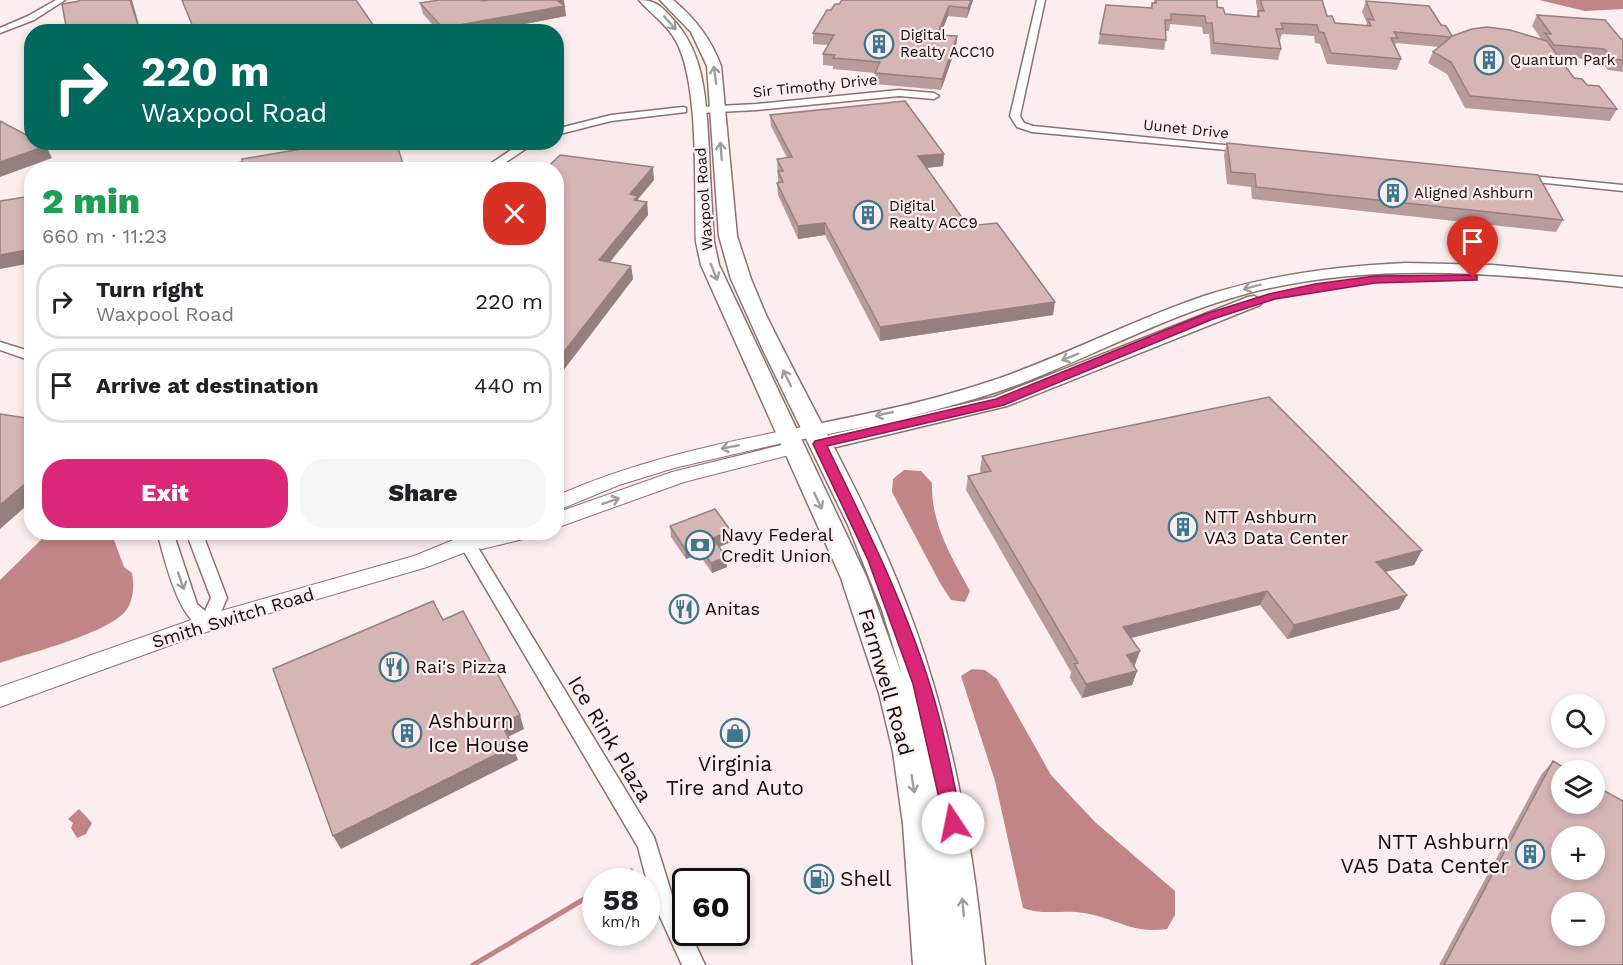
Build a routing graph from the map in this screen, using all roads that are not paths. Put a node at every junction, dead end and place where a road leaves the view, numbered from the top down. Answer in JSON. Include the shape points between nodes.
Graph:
{"nodes":[{"id":1,"x":61,"y":0,"type":"edge"},
{"id":2,"x":645,"y":0,"type":"edge"},
{"id":3,"x":666,"y":0,"type":"edge"},
{"id":4,"x":1041,"y":0,"type":"edge"},
{"id":5,"x":0,"y":31,"type":"edge"},
{"id":6,"x":934,"y":96,"type":"dead end"},
{"id":7,"x":700,"y":110,"type":"junction"},
{"id":8,"x":564,"y":130,"type":"edge"},
{"id":9,"x":518,"y":150,"type":"edge"},
{"id":10,"x":1256,"y":151,"type":"edge"},
{"id":11,"x":499,"y":162,"type":"edge"},
{"id":12,"x":1506,"y":176,"type":"edge"},
{"id":13,"x":1623,"y":188,"type":"edge"},
{"id":14,"x":1623,"y":282,"type":"edge"},
{"id":15,"x":1623,"y":293,"type":"edge"},
{"id":16,"x":0,"y":346,"type":"edge"},
{"id":17,"x":24,"y":354,"type":"edge"},
{"id":18,"x":803,"y":440,"type":"junction"},
{"id":19,"x":564,"y":501,"type":"edge"},
{"id":20,"x":564,"y":517,"type":"edge"},
{"id":21,"x":168,"y":540,"type":"edge"},
{"id":22,"x":197,"y":540,"type":"edge"},
{"id":23,"x":478,"y":540,"type":"edge"},
{"id":24,"x":490,"y":540,"type":"edge"},
{"id":25,"x":468,"y":545,"type":"junction"},
{"id":26,"x":208,"y":623,"type":"junction"},
{"id":27,"x":0,"y":697,"type":"edge"},
{"id":28,"x":694,"y":965,"type":"edge"},
{"id":29,"x":931,"y":965,"type":"edge"},
{"id":30,"x":967,"y":965,"type":"edge"}],
"edges":[{"from":1,"to":5,"type":"street"},
{"from":2,"to":7,"type":"main road","name":"Waxpool Road","one_way":true,"via":[[672,24],[688,48]]},
{"from":7,"to":3,"type":"main road","name":"Waxpool Road","one_way":true,"via":[[710,52],[696,28]]},
{"from":4,"to":10,"type":"street","name":"Uunet Drive","via":[[1015,116],[1020,125]]},
{"from":6,"to":7,"type":"street","name":"Sir Timothy Drive","via":[[899,93]]},
{"from":7,"to":8,"type":"street","name":"Sir Timothy Drive","via":[[611,118]]},
{"from":7,"to":18,"type":"main road","name":"Waxpool Road","via":[[733,259]]},
{"from":9,"to":11,"type":"street"},
{"from":12,"to":13,"type":"street"},
{"from":14,"to":18,"type":"main road","one_way":true,"via":[[1431,266],[1293,278],[1218,297],[987,389]]},
{"from":15,"to":18,"type":"main road","via":[[1536,282],[1440,277],[1375,279],[1315,287],[1233,308],[1000,402]]},
{"from":16,"to":17,"type":"street"},
{"from":18,"to":19,"type":"street","one_way":true,"via":[[714,450],[630,474]]},
{"from":20,"to":18,"type":"street","one_way":true},
{"from":18,"to":29,"type":"main road","name":"Farmwell Road","one_way":true,"via":[[894,693],[909,752]]},
{"from":30,"to":18,"type":"main road","name":"Farmwell Road","one_way":true,"via":[[953,823],[921,684],[875,560]]},
{"from":21,"to":26,"type":"street","one_way":true,"via":[[190,608]]},
{"from":22,"to":26,"type":"street","via":[[219,598]]},
{"from":23,"to":25,"type":"street","name":"Smith Switch Road"},
{"from":24,"to":25,"type":"street","name":"Smith Switch Road"},
{"from":25,"to":26,"type":"street","name":"Smith Switch Road"},
{"from":25,"to":28,"type":"street","name":"Ice Rink Plaza","via":[[647,844],[662,897]]},
{"from":26,"to":27,"type":"street","name":"Smith Switch Road"}]}
